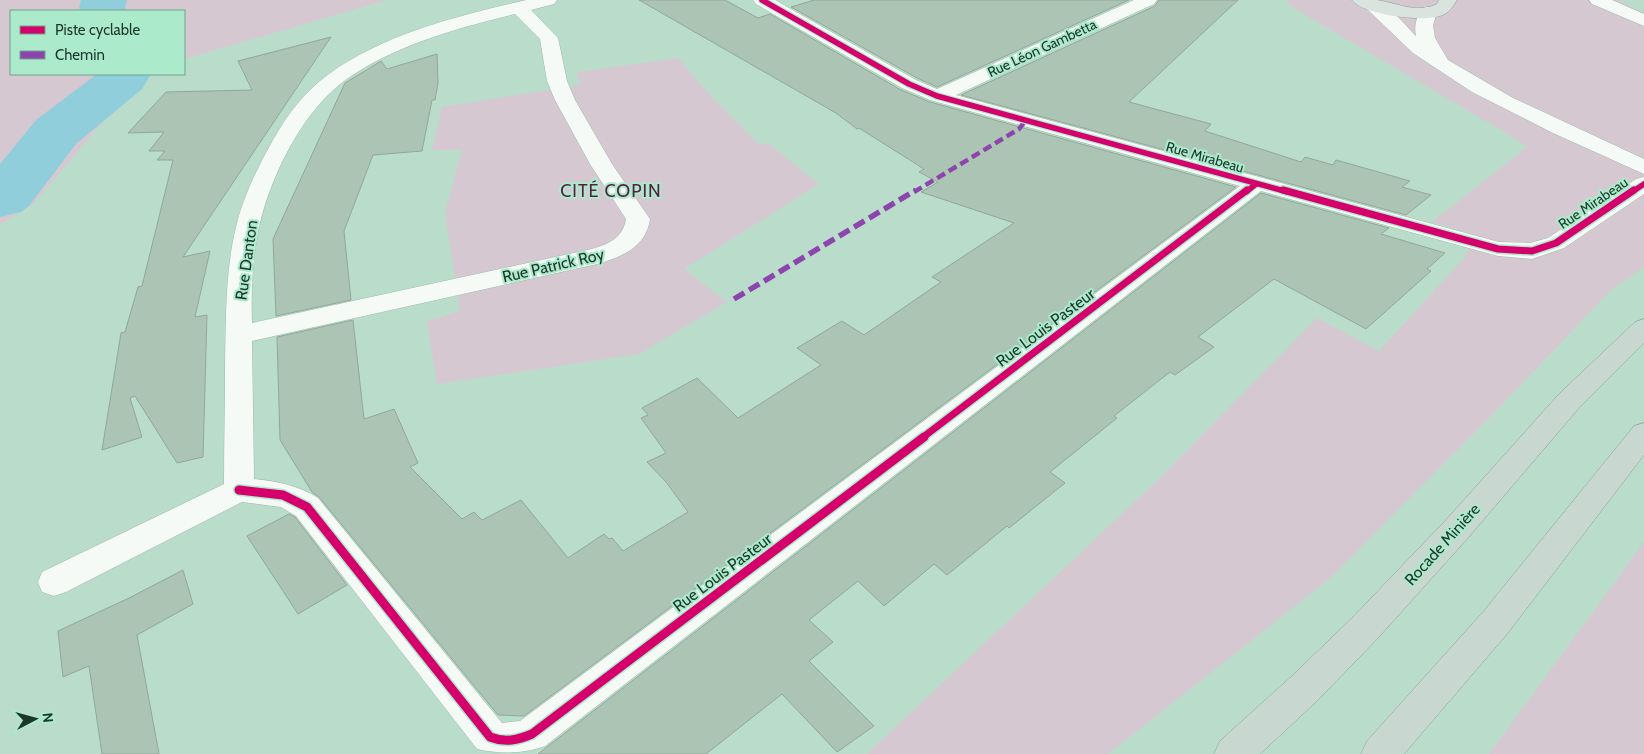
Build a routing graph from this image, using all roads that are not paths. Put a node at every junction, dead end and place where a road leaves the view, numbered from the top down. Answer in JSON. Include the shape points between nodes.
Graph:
{"nodes":[{"id":1,"x":548,"y":0,"type":"edge"},
{"id":2,"x":762,"y":0,"type":"edge"},
{"id":3,"x":1148,"y":0,"type":"edge"},
{"id":4,"x":1448,"y":0,"type":"edge"},
{"id":5,"x":1598,"y":0,"type":"edge"},
{"id":6,"x":1365,"y":2,"type":"edge"},
{"id":7,"x":518,"y":7,"type":"junction"},
{"id":8,"x":1428,"y":12,"type":"junction"},
{"id":9,"x":1644,"y":22,"type":"edge"},
{"id":10,"x":1449,"y":70,"type":"junction"},
{"id":11,"x":937,"y":96,"type":"junction"},
{"id":12,"x":1644,"y":167,"type":"edge"},
{"id":13,"x":1256,"y":184,"type":"junction"},
{"id":14,"x":1644,"y":184,"type":"edge"},
{"id":15,"x":1644,"y":328,"type":"edge"},
{"id":16,"x":238,"y":335,"type":"junction"},
{"id":17,"x":1644,"y":434,"type":"edge"},
{"id":18,"x":239,"y":490,"type":"junction"},
{"id":19,"x":54,"y":582,"type":"dead end"},
{"id":20,"x":1233,"y":754,"type":"edge"},
{"id":21,"x":1380,"y":754,"type":"edge"}],
"edges":[{"from":1,"to":7,"type":"street","name":"Rue Danton"},
{"from":2,"to":11,"type":"street","name":"Rue Mirabeau"},
{"from":3,"to":11,"type":"street","name":"Rue Léon Gambetta"},
{"from":4,"to":8,"type":"main road","via":[[1442,8]]},
{"from":5,"to":9,"type":"street"},
{"from":6,"to":8,"type":"main road","via":[[1406,13]]},
{"from":6,"to":10,"type":"street"},
{"from":7,"to":16,"type":"street","name":"Rue Danton","via":[[452,24],[402,43],[346,71],[309,102],[281,143],[246,232]]},
{"from":7,"to":16,"type":"street","name":"Rue Patrick Roy","via":[[549,38],[557,81],[565,100],[601,164],[638,219],[633,237],[624,245],[596,256]]},
{"from":8,"to":10,"type":"street","via":[[1423,28],[1425,39]]},
{"from":10,"to":12,"type":"street","via":[[1499,99]]},
{"from":11,"to":13,"type":"street","name":"Rue Mirabeau"},
{"from":13,"to":14,"type":"street","name":"Rue Mirabeau","via":[[1478,245],[1516,252],[1532,251],[1556,243]]},
{"from":13,"to":18,"type":"street","name":"Rue Louis Pasteur","via":[[540,728],[521,738],[499,741],[490,737],[307,507],[282,493]]},
{"from":15,"to":20,"type":"highway","name":"Rocade Minière","via":[[1569,401],[1365,628]]},
{"from":16,"to":18,"type":"street","name":"Rue Danton"},
{"from":17,"to":21,"type":"highway","via":[[1495,623]]},
{"from":18,"to":19,"type":"street"}]}
